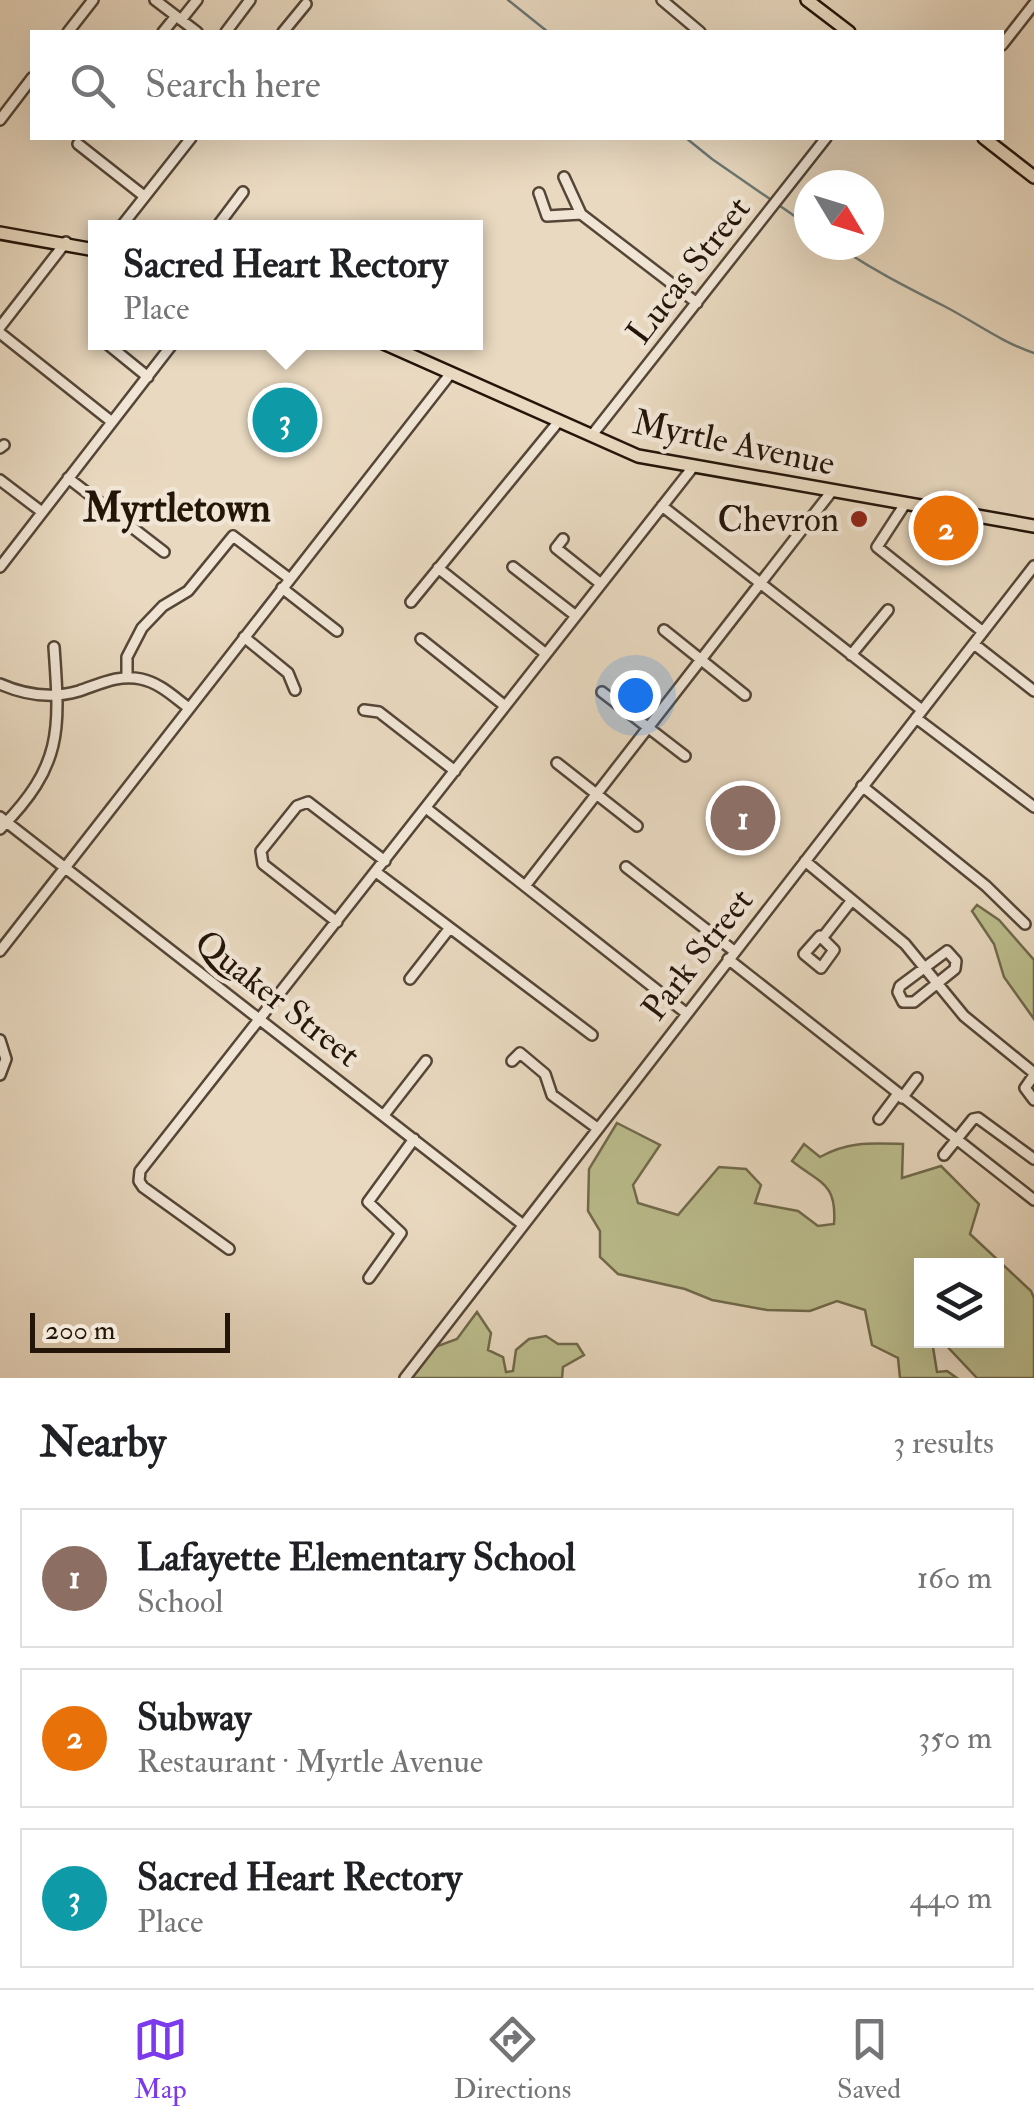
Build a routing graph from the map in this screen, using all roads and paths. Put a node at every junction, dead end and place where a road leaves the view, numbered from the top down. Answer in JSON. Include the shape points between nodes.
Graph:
{"nodes":[{"id":1,"x":93,"y":0,"type":"edge"},
{"id":2,"x":155,"y":0,"type":"edge"},
{"id":3,"x":196,"y":0,"type":"edge"},
{"id":4,"x":250,"y":0,"type":"edge"},
{"id":5,"x":662,"y":0,"type":"edge"},
{"id":6,"x":683,"y":0,"type":"edge"},
{"id":7,"x":807,"y":0,"type":"edge"},
{"id":8,"x":306,"y":4,"type":"dead end"},
{"id":9,"x":822,"y":4,"type":"edge"},
{"id":10,"x":1034,"y":4,"type":"edge"},
{"id":11,"x":674,"y":11,"type":"junction"},
{"id":12,"x":178,"y":18,"type":"junction"},
{"id":13,"x":70,"y":30,"type":"edge"},
{"id":14,"x":165,"y":30,"type":"edge"},
{"id":15,"x":194,"y":30,"type":"edge"},
{"id":16,"x":228,"y":30,"type":"edge"},
{"id":17,"x":284,"y":30,"type":"edge"},
{"id":18,"x":698,"y":30,"type":"edge"},
{"id":19,"x":847,"y":30,"type":"edge"},
{"id":20,"x":1004,"y":42,"type":"edge"},
{"id":21,"x":30,"y":81,"type":"edge"},
{"id":22,"x":0,"y":120,"type":"edge"},
{"id":23,"x":189,"y":140,"type":"edge"},
{"id":24,"x":824,"y":140,"type":"edge"},
{"id":25,"x":987,"y":140,"type":"edge"},
{"id":26,"x":78,"y":144,"type":"dead end"},
{"id":27,"x":564,"y":177,"type":"dead end"},
{"id":28,"x":1034,"y":177,"type":"edge"},
{"id":29,"x":243,"y":192,"type":"dead end"},
{"id":30,"x":539,"y":193,"type":"dead end"},
{"id":31,"x":144,"y":196,"type":"junction"},
{"id":32,"x":582,"y":214,"type":"junction"},
{"id":33,"x":126,"y":220,"type":"edge"},
{"id":34,"x":222,"y":220,"type":"edge"},
{"id":35,"x":0,"y":233,"type":"edge"},
{"id":36,"x":66,"y":242,"type":"junction"},
{"id":37,"x":88,"y":248,"type":"edge"},
{"id":38,"x":697,"y":303,"type":"junction"},
{"id":39,"x":0,"y":330,"type":"edge"},
{"id":40,"x":115,"y":350,"type":"edge"},
{"id":41,"x":168,"y":350,"type":"edge"},
{"id":42,"x":399,"y":350,"type":"edge"},
{"id":43,"x":450,"y":373,"type":"junction"},
{"id":44,"x":148,"y":377,"type":"junction"},
{"id":45,"x":560,"y":421,"type":"junction"},
{"id":46,"x":112,"y":422,"type":"junction"},
{"id":47,"x":592,"y":435,"type":"junction"},
{"id":48,"x":693,"y":467,"type":"junction"},
{"id":49,"x":68,"y":478,"type":"junction"},
{"id":50,"x":0,"y":480,"type":"edge"},
{"id":51,"x":832,"y":492,"type":"junction"},
{"id":52,"x":905,"y":504,"type":"junction"},
{"id":53,"x":662,"y":506,"type":"junction"},
{"id":54,"x":42,"y":512,"type":"junction"},
{"id":55,"x":1034,"y":526,"type":"edge"},
{"id":56,"x":563,"y":538,"type":"dead end"},
{"id":57,"x":164,"y":552,"type":"dead end"},
{"id":58,"x":0,"y":566,"type":"edge"},
{"id":59,"x":1034,"y":566,"type":"edge"},
{"id":60,"x":513,"y":567,"type":"dead end"},
{"id":61,"x":438,"y":568,"type":"junction"},
{"id":62,"x":290,"y":578,"type":"junction"},
{"id":63,"x":601,"y":584,"type":"junction"},
{"id":64,"x":760,"y":585,"type":"junction"},
{"id":65,"x":282,"y":588,"type":"junction"},
{"id":66,"x":411,"y":602,"type":"dead end"},
{"id":67,"x":888,"y":610,"type":"dead end"},
{"id":68,"x":576,"y":616,"type":"junction"},
{"id":69,"x":664,"y":630,"type":"dead end"},
{"id":70,"x":337,"y":631,"type":"dead end"},
{"id":71,"x":983,"y":632,"type":"junction"},
{"id":72,"x":244,"y":637,"type":"junction"},
{"id":73,"x":421,"y":639,"type":"dead end"},
{"id":74,"x":974,"y":644,"type":"junction"},
{"id":75,"x":54,"y":647,"type":"dead end"},
{"id":76,"x":546,"y":654,"type":"junction"},
{"id":77,"x":851,"y":656,"type":"junction"},
{"id":78,"x":701,"y":660,"type":"junction"},
{"id":79,"x":127,"y":678,"type":"junction"},
{"id":80,"x":0,"y":684,"type":"edge"},
{"id":81,"x":295,"y":690,"type":"dead end"},
{"id":82,"x":1034,"y":691,"type":"edge"},
{"id":83,"x":602,"y":692,"type":"dead end"},
{"id":84,"x":58,"y":695,"type":"junction"},
{"id":85,"x":745,"y":695,"type":"dead end"},
{"id":86,"x":506,"y":706,"type":"junction"},
{"id":87,"x":189,"y":708,"type":"junction"},
{"id":88,"x":364,"y":710,"type":"dead end"},
{"id":89,"x":919,"y":714,"type":"junction"},
{"id":90,"x":648,"y":728,"type":"junction"},
{"id":91,"x":685,"y":756,"type":"dead end"},
{"id":92,"x":557,"y":763,"type":"dead end"},
{"id":93,"x":455,"y":771,"type":"junction"},
{"id":94,"x":862,"y":786,"type":"junction"},
{"id":95,"x":597,"y":794,"type":"junction"},
{"id":96,"x":1034,"y":807,"type":"edge"},
{"id":97,"x":426,"y":808,"type":"junction"},
{"id":98,"x":2,"y":823,"type":"edge"},
{"id":99,"x":637,"y":826,"type":"dead end"},
{"id":100,"x":385,"y":861,"type":"junction"},
{"id":101,"x":804,"y":861,"type":"junction"},
{"id":102,"x":65,"y":867,"type":"junction"},
{"id":103,"x":626,"y":867,"type":"dead end"},
{"id":104,"x":376,"y":872,"type":"junction"},
{"id":105,"x":525,"y":886,"type":"junction"},
{"id":106,"x":852,"y":900,"type":"junction"},
{"id":107,"x":337,"y":922,"type":"junction"},
{"id":108,"x":1026,"y":924,"type":"dead end"},
{"id":109,"x":448,"y":930,"type":"junction"},
{"id":110,"x":823,"y":937,"type":"dead end"},
{"id":111,"x":0,"y":951,"type":"edge"},
{"id":112,"x":730,"y":955,"type":"junction"},
{"id":113,"x":924,"y":967,"type":"junction"},
{"id":114,"x":410,"y":980,"type":"dead end"},
{"id":115,"x":938,"y":984,"type":"junction"},
{"id":116,"x":686,"y":1013,"type":"junction"},
{"id":117,"x":261,"y":1020,"type":"junction"},
{"id":118,"x":592,"y":1036,"type":"dead end"},
{"id":119,"x":0,"y":1040,"type":"edge"},
{"id":120,"x":426,"y":1061,"type":"dead end"},
{"id":121,"x":512,"y":1061,"type":"dead end"},
{"id":122,"x":1034,"y":1074,"type":"edge"},
{"id":123,"x":0,"y":1076,"type":"edge"},
{"id":124,"x":917,"y":1078,"type":"dead end"},
{"id":125,"x":900,"y":1097,"type":"junction"},
{"id":126,"x":1034,"y":1100,"type":"edge"},
{"id":127,"x":384,"y":1116,"type":"junction"},
{"id":128,"x":879,"y":1119,"type":"dead end"},
{"id":129,"x":597,"y":1128,"type":"junction"},
{"id":130,"x":414,"y":1139,"type":"junction"},
{"id":131,"x":956,"y":1139,"type":"junction"},
{"id":132,"x":944,"y":1156,"type":"dead end"},
{"id":133,"x":1034,"y":1158,"type":"edge"},
{"id":134,"x":1034,"y":1200,"type":"edge"},
{"id":135,"x":522,"y":1224,"type":"junction"},
{"id":136,"x":229,"y":1249,"type":"dead end"},
{"id":137,"x":369,"y":1278,"type":"dead end"},
{"id":138,"x":405,"y":1378,"type":"edge"}],
"edges":[{"from":1,"to":13,"type":"street"},
{"from":2,"to":12,"type":"street"},
{"from":3,"to":12,"type":"street"},
{"from":4,"to":16,"type":"street"},
{"from":5,"to":11,"type":"street"},
{"from":6,"to":11,"type":"street"},
{"from":7,"to":9,"type":"main road"},
{"from":8,"to":17,"type":"street"},
{"from":9,"to":19,"type":"main road"},
{"from":10,"to":20,"type":"street"},
{"from":11,"to":18,"type":"street"},
{"from":12,"to":14,"type":"street"},
{"from":12,"to":15,"type":"street"},
{"from":21,"to":22,"type":"street"},
{"from":23,"to":31,"type":"street"},
{"from":24,"to":38,"type":"street","name":"Lucas Street"},
{"from":25,"to":28,"type":"main road"},
{"from":26,"to":31,"type":"street"},
{"from":27,"to":32,"type":"street"},
{"from":29,"to":34,"type":"street"},
{"from":30,"to":32,"type":"street","via":[[548,216]]},
{"from":31,"to":33,"type":"street"},
{"from":32,"to":38,"type":"street"},
{"from":35,"to":36,"type":"main road"},
{"from":36,"to":37,"type":"main road"},
{"from":36,"to":39,"type":"street"},
{"from":38,"to":47,"type":"street","name":"Lucas Street"},
{"from":39,"to":46,"type":"street"},
{"from":40,"to":44,"type":"street"},
{"from":41,"to":44,"type":"street"},
{"from":42,"to":43,"type":"main road","name":"Myrtle Avenue"},
{"from":43,"to":45,"type":"main road","name":"Myrtle Avenue"},
{"from":43,"to":62,"type":"street"},
{"from":44,"to":46,"type":"street"},
{"from":45,"to":47,"type":"main road","name":"Myrtle Avenue"},
{"from":45,"to":61,"type":"street"},
{"from":46,"to":49,"type":"street"},
{"from":47,"to":48,"type":"main road","name":"Myrtle Avenue","via":[[638,456]]},
{"from":48,"to":51,"type":"main road","name":"Myrtle Avenue"},
{"from":48,"to":53,"type":"street"},
{"from":49,"to":54,"type":"street"},
{"from":49,"to":57,"type":"street"},
{"from":50,"to":54,"type":"street"},
{"from":51,"to":52,"type":"main road","name":"Myrtle Avenue"},
{"from":51,"to":64,"type":"street"},
{"from":52,"to":55,"type":"main road","name":"Myrtle Avenue"},
{"from":52,"to":71,"type":"street","via":[[878,542],[881,554]]},
{"from":53,"to":63,"type":"street"},
{"from":53,"to":64,"type":"street"},
{"from":54,"to":58,"type":"street"},
{"from":56,"to":63,"type":"street","via":[[556,548]]},
{"from":59,"to":71,"type":"street","name":"Park Street"},
{"from":60,"to":68,"type":"street"},
{"from":61,"to":66,"type":"street"},
{"from":61,"to":76,"type":"street"},
{"from":62,"to":65,"type":"street"},
{"from":62,"to":79,"type":"street","via":[[235,536],[188,591],[142,628],[127,657]]},
{"from":63,"to":68,"type":"street"},
{"from":64,"to":77,"type":"street"},
{"from":64,"to":78,"type":"street"},
{"from":65,"to":70,"type":"street"},
{"from":65,"to":72,"type":"street"},
{"from":67,"to":77,"type":"street"},
{"from":68,"to":76,"type":"street"},
{"from":69,"to":78,"type":"street"},
{"from":71,"to":74,"type":"street","name":"Park Street"},
{"from":72,"to":81,"type":"street","via":[[288,673]]},
{"from":72,"to":87,"type":"street"},
{"from":73,"to":86,"type":"street"},
{"from":74,"to":82,"type":"street"},
{"from":74,"to":89,"type":"street","name":"Park Street"},
{"from":75,"to":84,"type":"street"},
{"from":76,"to":86,"type":"street"},
{"from":77,"to":89,"type":"street"},
{"from":78,"to":85,"type":"street"},
{"from":78,"to":90,"type":"street"},
{"from":79,"to":84,"type":"street"},
{"from":79,"to":87,"type":"street","via":[[157,685]]},
{"from":80,"to":84,"type":"street"},
{"from":83,"to":90,"type":"street"},
{"from":84,"to":98,"type":"street","via":[[47,767]]},
{"from":86,"to":93,"type":"street"},
{"from":87,"to":102,"type":"street"},
{"from":88,"to":93,"type":"street","via":[[379,712]]},
{"from":89,"to":94,"type":"street","name":"Park Street"},
{"from":89,"to":96,"type":"street"},
{"from":90,"to":91,"type":"street"},
{"from":90,"to":95,"type":"street"},
{"from":92,"to":95,"type":"street"},
{"from":93,"to":97,"type":"street"},
{"from":94,"to":101,"type":"street","name":"Park Street"},
{"from":94,"to":108,"type":"street"},
{"from":95,"to":99,"type":"street"},
{"from":95,"to":105,"type":"street"},
{"from":97,"to":100,"type":"street"},
{"from":97,"to":105,"type":"street"},
{"from":98,"to":102,"type":"street","name":"Quaker Street"},
{"from":100,"to":104,"type":"street"},
{"from":100,"to":107,"type":"street","via":[[308,802],[297,806],[261,850],[263,864]]},
{"from":101,"to":106,"type":"street"},
{"from":101,"to":112,"type":"street","name":"Park Street"},
{"from":102,"to":111,"type":"street"},
{"from":102,"to":117,"type":"street","name":"Quaker Street"},
{"from":103,"to":112,"type":"street"},
{"from":104,"to":107,"type":"street"},
{"from":104,"to":109,"type":"street"},
{"from":105,"to":116,"type":"street"},
{"from":106,"to":110,"type":"street"},
{"from":106,"to":113,"type":"street"},
{"from":107,"to":117,"type":"street"},
{"from":109,"to":114,"type":"street"},
{"from":109,"to":118,"type":"street"},
{"from":112,"to":116,"type":"street","name":"Park Street"},
{"from":112,"to":125,"type":"street"},
{"from":113,"to":115,"type":"street"},
{"from":113,"to":115,"type":"street","via":[[943,952],[956,961]]},
{"from":113,"to":115,"type":"street","via":[[900,986],[899,997],[914,1002]]},
{"from":115,"to":122,"type":"street","via":[[969,1020]]},
{"from":116,"to":129,"type":"street","name":"Park Street"},
{"from":117,"to":127,"type":"street","name":"Quaker Street"},
{"from":117,"to":136,"type":"street","via":[[142,1168],[139,1181]]},
{"from":119,"to":123,"type":"street","via":[[6,1060]]},
{"from":120,"to":127,"type":"street"},
{"from":121,"to":129,"type":"street","via":[[520,1052],[545,1074],[552,1095]]},
{"from":122,"to":126,"type":"street","via":[[1025,1088]]},
{"from":124,"to":125,"type":"street"},
{"from":125,"to":128,"type":"street"},
{"from":125,"to":131,"type":"street"},
{"from":127,"to":130,"type":"street","name":"Quaker Street"},
{"from":129,"to":135,"type":"street","name":"Park Street"},
{"from":130,"to":135,"type":"street","name":"Quaker Street"},
{"from":130,"to":137,"type":"street","via":[[368,1202],[400,1233]]},
{"from":131,"to":132,"type":"street"},
{"from":131,"to":133,"type":"street","via":[[978,1118]]},
{"from":131,"to":134,"type":"street"},
{"from":135,"to":138,"type":"street","name":"Park Street"}]}
